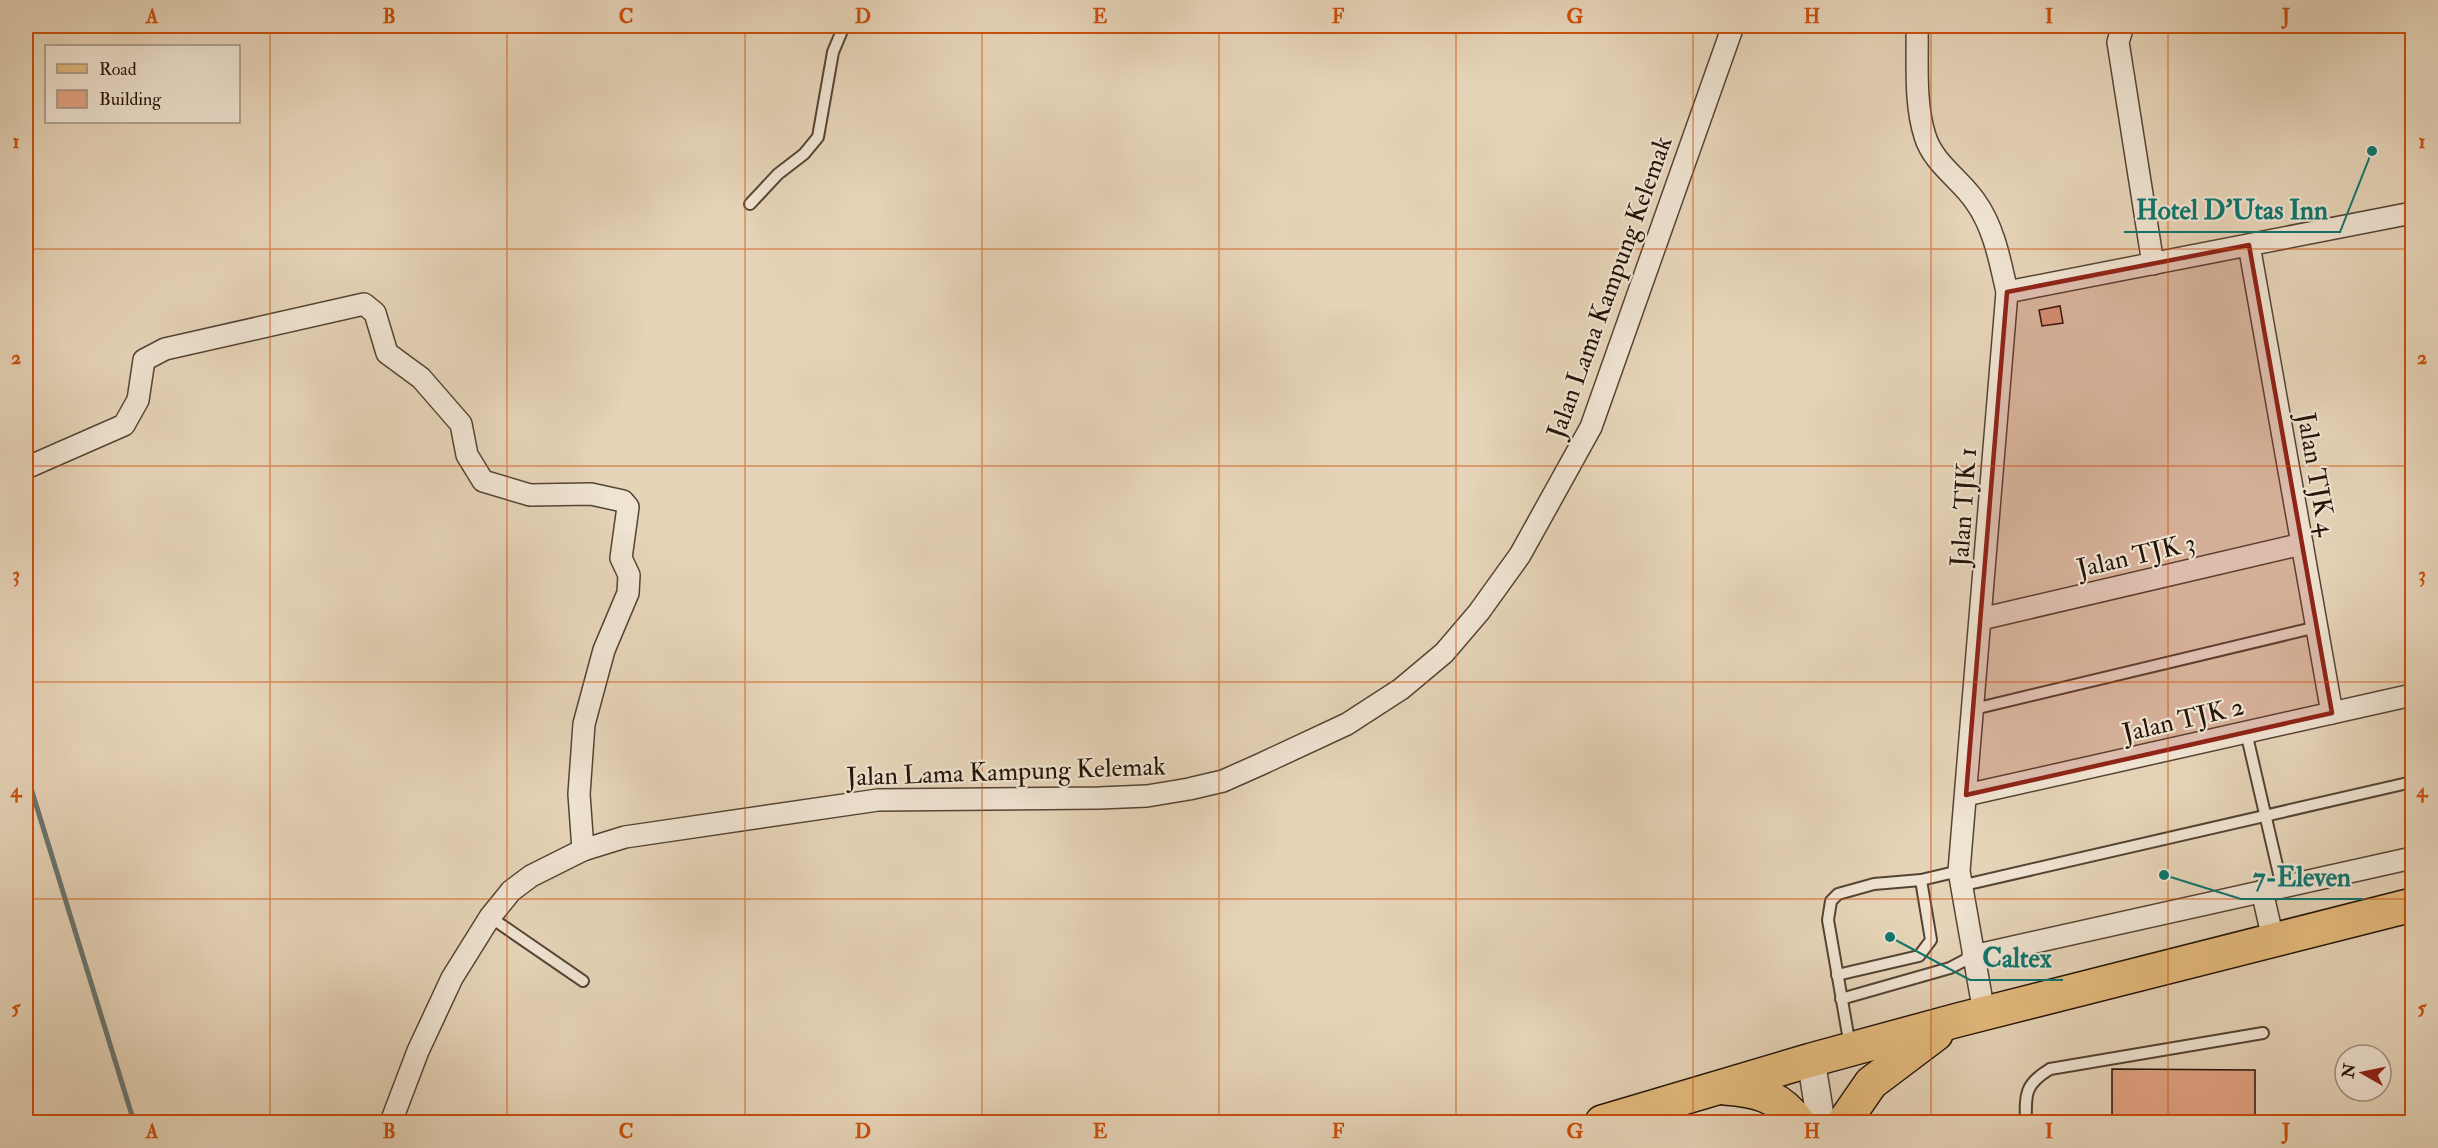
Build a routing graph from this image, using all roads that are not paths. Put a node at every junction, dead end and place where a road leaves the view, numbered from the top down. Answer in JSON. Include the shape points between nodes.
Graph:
{"nodes":[{"id":1,"x":844,"y":26,"type":"edge"},
{"id":2,"x":1733,"y":26,"type":"edge"},
{"id":3,"x":1917,"y":26,"type":"edge"},
{"id":4,"x":2123,"y":26,"type":"edge"},
{"id":5,"x":750,"y":204,"type":"dead end"},
{"id":6,"x":2412,"y":213,"type":"edge"},
{"id":7,"x":2249,"y":245,"type":"junction"},
{"id":8,"x":2153,"y":264,"type":"junction"},
{"id":9,"x":2007,"y":292,"type":"junction"},
{"id":10,"x":26,"y":468,"type":"edge"},
{"id":11,"x":2302,"y":544,"type":"junction"},
{"id":12,"x":1982,"y":619,"type":"junction"},
{"id":13,"x":2317,"y":627,"type":"junction"},
{"id":14,"x":2412,"y":695,"type":"edge"},
{"id":15,"x":1974,"y":708,"type":"junction"},
{"id":16,"x":2332,"y":713,"type":"junction"},
{"id":17,"x":2246,"y":732,"type":"junction"},
{"id":18,"x":2412,"y":782,"type":"edge"},
{"id":19,"x":1966,"y":795,"type":"junction"},
{"id":20,"x":2265,"y":816,"type":"junction"},
{"id":21,"x":583,"y":850,"type":"junction"},
{"id":22,"x":2412,"y":858,"type":"edge"},
{"id":23,"x":1960,"y":878,"type":"junction"},
{"id":24,"x":1921,"y":880,"type":"junction"},
{"id":25,"x":2272,"y":889,"type":"junction"},
{"id":26,"x":2412,"y":905,"type":"edge"},
{"id":27,"x":490,"y":917,"type":"junction"},
{"id":28,"x":2273,"y":939,"type":"junction"},
{"id":29,"x":1973,"y":956,"type":"junction"},
{"id":30,"x":1837,"y":975,"type":"junction"},
{"id":31,"x":583,"y":981,"type":"dead end"},
{"id":32,"x":1841,"y":999,"type":"junction"},
{"id":33,"x":1971,"y":1017,"type":"junction"},
{"id":34,"x":2263,"y":1033,"type":"dead end"},
{"id":35,"x":1850,"y":1049,"type":"junction"},
{"id":36,"x":1811,"y":1060,"type":"junction"},
{"id":37,"x":1717,"y":1088,"type":"junction"},
{"id":38,"x":391,"y":1122,"type":"edge"},
{"id":39,"x":1602,"y":1122,"type":"edge"},
{"id":40,"x":1798,"y":1122,"type":"edge"},
{"id":41,"x":1821,"y":1122,"type":"edge"},
{"id":42,"x":1844,"y":1122,"type":"edge"},
{"id":43,"x":2026,"y":1122,"type":"edge"}],
"edges":[{"from":1,"to":5,"type":"lane","via":[[833,52],[818,136]]},
{"from":2,"to":21,"type":"street","name":"Jalan Lama Kampung Kelemak","via":[[1591,427],[1520,555],[1479,612],[1444,653],[1401,689],[1347,723],[1260,765],[1223,781],[1189,789],[1099,798],[878,800],[625,837]]},
{"from":3,"to":9,"type":"street","name":"Jalan TJK 1","via":[[1925,137],[1934,154],[1986,217]]},
{"from":4,"to":8,"type":"street","via":[[2118,42]]},
{"from":6,"to":7,"type":"street"},
{"from":7,"to":8,"type":"street"},
{"from":7,"to":11,"type":"street","name":"Jalan TJK 4"},
{"from":8,"to":9,"type":"street"},
{"from":9,"to":12,"type":"street","name":"Jalan TJK 1"},
{"from":10,"to":21,"type":"street","via":[[124,424],[138,400],[144,360],[165,349],[364,304],[375,313],[387,353],[421,378],[460,424],[467,455],[483,481],[530,495],[591,494],[624,501],[628,507],[621,558],[629,575],[628,593],[604,650],[584,724],[579,794]]},
{"from":11,"to":12,"type":"street","name":"Jalan TJK 3"},
{"from":11,"to":13,"type":"street","name":"Jalan TJK 4"},
{"from":12,"to":15,"type":"street","name":"Jalan TJK 1"},
{"from":13,"to":15,"type":"lane"},
{"from":13,"to":16,"type":"street","name":"Jalan TJK 4"},
{"from":14,"to":16,"type":"street","name":"Jalan TJK 2"},
{"from":15,"to":19,"type":"street","name":"Jalan TJK 1"},
{"from":16,"to":17,"type":"street","name":"Jalan TJK 2"},
{"from":17,"to":19,"type":"street","name":"Jalan TJK 2"},
{"from":17,"to":20,"type":"lane"},
{"from":18,"to":20,"type":"lane"},
{"from":19,"to":23,"type":"street","name":"Jalan TJK 1"},
{"from":20,"to":23,"type":"lane"},
{"from":20,"to":25,"type":"lane"},
{"from":21,"to":27,"type":"street","name":"Jalan Lama Kampung Kelemak","via":[[531,876],[511,891]]},
{"from":22,"to":25,"type":"street"},
{"from":23,"to":24,"type":"lane"},
{"from":23,"to":29,"type":"street","name":"Jalan TJK 1"},
{"from":24,"to":30,"type":"lane","via":[[1931,940],[1919,956]]},
{"from":24,"to":30,"type":"lane","via":[[1874,884],[1838,894],[1832,901],[1828,920]]},
{"from":25,"to":28,"type":"street"},
{"from":25,"to":29,"type":"street"},
{"from":26,"to":28,"type":"main road"},
{"from":27,"to":31,"type":"lane"},
{"from":27,"to":38,"type":"street","name":"Jalan Lama Kampung Kelemak","via":[[452,978]]},
{"from":28,"to":33,"type":"main road"},
{"from":29,"to":32,"type":"lane","via":[[1950,968]]},
{"from":29,"to":33,"type":"street","name":"Jalan TJK 1"},
{"from":30,"to":32,"type":"lane"},
{"from":32,"to":35,"type":"lane"},
{"from":33,"to":35,"type":"main road"},
{"from":33,"to":42,"type":"main road","via":[[1921,1044],[1871,1083]]},
{"from":34,"to":43,"type":"lane","via":[[2050,1069],[2034,1079],[2025,1096]]},
{"from":35,"to":36,"type":"main road"},
{"from":36,"to":37,"type":"main road"},
{"from":36,"to":41,"type":"street"},
{"from":37,"to":39,"type":"main road"},
{"from":37,"to":40,"type":"main road","via":[[1763,1093],[1784,1106]]}]}
